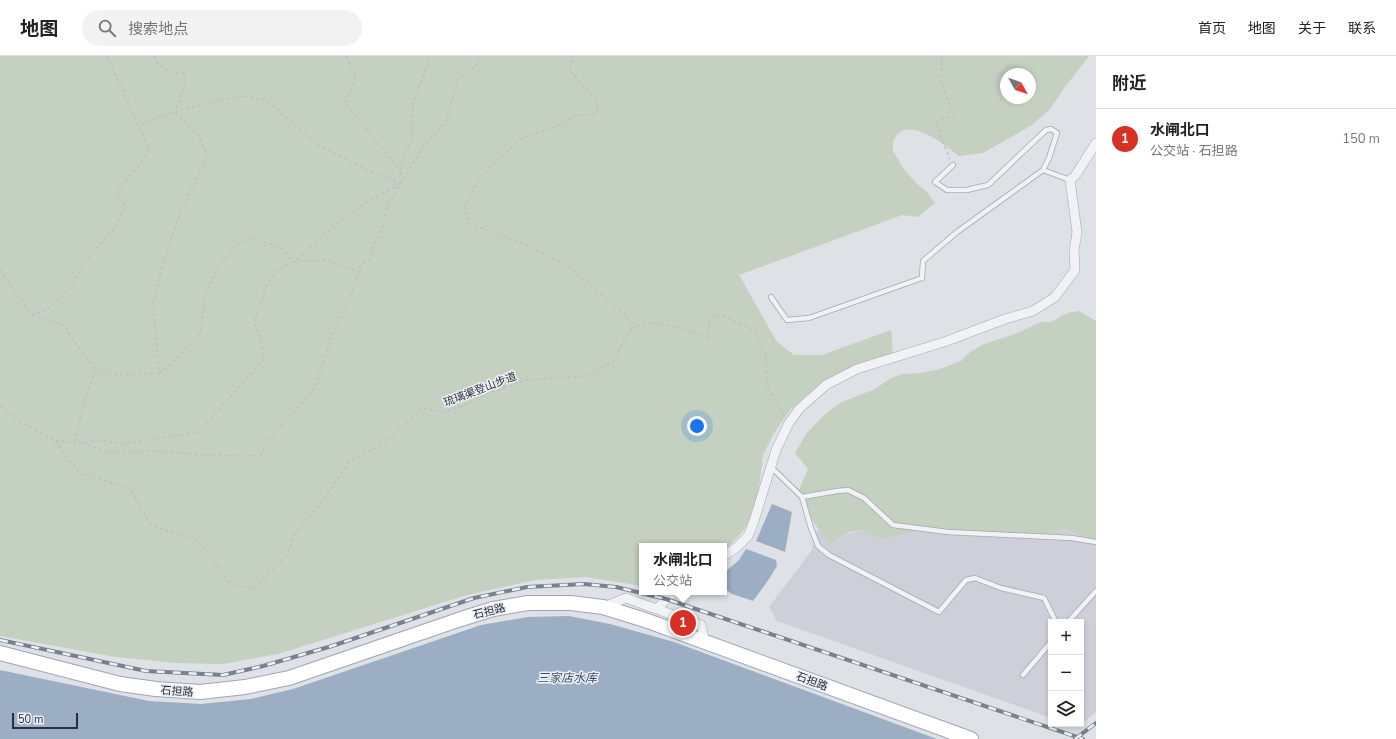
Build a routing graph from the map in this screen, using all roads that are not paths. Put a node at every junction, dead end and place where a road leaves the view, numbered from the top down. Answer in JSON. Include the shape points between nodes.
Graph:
{"nodes":[{"id":1,"x":1096,"y":143,"type":"edge"},
{"id":2,"x":953,"y":165,"type":"road end"},
{"id":3,"x":1043,"y":170,"type":"junction"},
{"id":4,"x":1070,"y":180,"type":"junction"},
{"id":5,"x":771,"y":297,"type":"dead end"},
{"id":6,"x":771,"y":467,"type":"junction"},
{"id":7,"x":802,"y":497,"type":"junction"},
{"id":8,"x":1096,"y":542,"type":"edge"},
{"id":9,"x":727,"y":554,"type":"edge"},
{"id":10,"x":1096,"y":591,"type":"edge"},
{"id":11,"x":672,"y":595,"type":"edge"},
{"id":12,"x":603,"y":608,"type":"junction"},
{"id":13,"x":658,"y":609,"type":"junction"},
{"id":14,"x":1054,"y":619,"type":"edge"},
{"id":15,"x":1071,"y":619,"type":"edge"},
{"id":16,"x":705,"y":642,"type":"junction"},
{"id":17,"x":1048,"y":646,"type":"edge"},
{"id":18,"x":0,"y":654,"type":"edge"},
{"id":19,"x":1023,"y":675,"type":"dead end"},
{"id":20,"x":971,"y":739,"type":"edge"}],
"edges":[{"from":1,"to":4,"type":"street"},
{"from":2,"to":3,"type":"lane","via":[[935,182],[946,190],[968,190],[988,185],[1046,130],[1051,129],[1057,133]]},
{"from":3,"to":4,"type":"lane"},
{"from":3,"to":5,"type":"lane","via":[[957,232],[924,261],[922,278],[809,318],[787,320]]},
{"from":4,"to":6,"type":"street","via":[[1077,232],[1075,270],[1055,297],[1033,311],[858,369],[826,385],[789,423]]},
{"from":6,"to":7,"type":"lane"},
{"from":6,"to":9,"type":"street","via":[[748,536]]},
{"from":7,"to":8,"type":"lane","via":[[848,490],[864,498],[893,525],[948,532],[1072,538]]},
{"from":7,"to":14,"type":"lane","via":[[818,546],[828,555],[939,612],[966,580],[975,578],[1000,588],[1044,598]]},
{"from":10,"to":15,"type":"lane"},
{"from":11,"to":13,"type":"street"},
{"from":12,"to":13,"type":"street","via":[[626,598]]},
{"from":12,"to":16,"type":"main road","name":"石担路"},
{"from":12,"to":18,"type":"main road","name":"石担路","via":[[571,603],[528,603],[494,609],[289,678],[245,688],[200,692],[120,684]]},
{"from":13,"to":16,"type":"street","via":[[700,625]]},
{"from":16,"to":20,"type":"main road","name":"石担路"},
{"from":17,"to":19,"type":"lane"}]}
